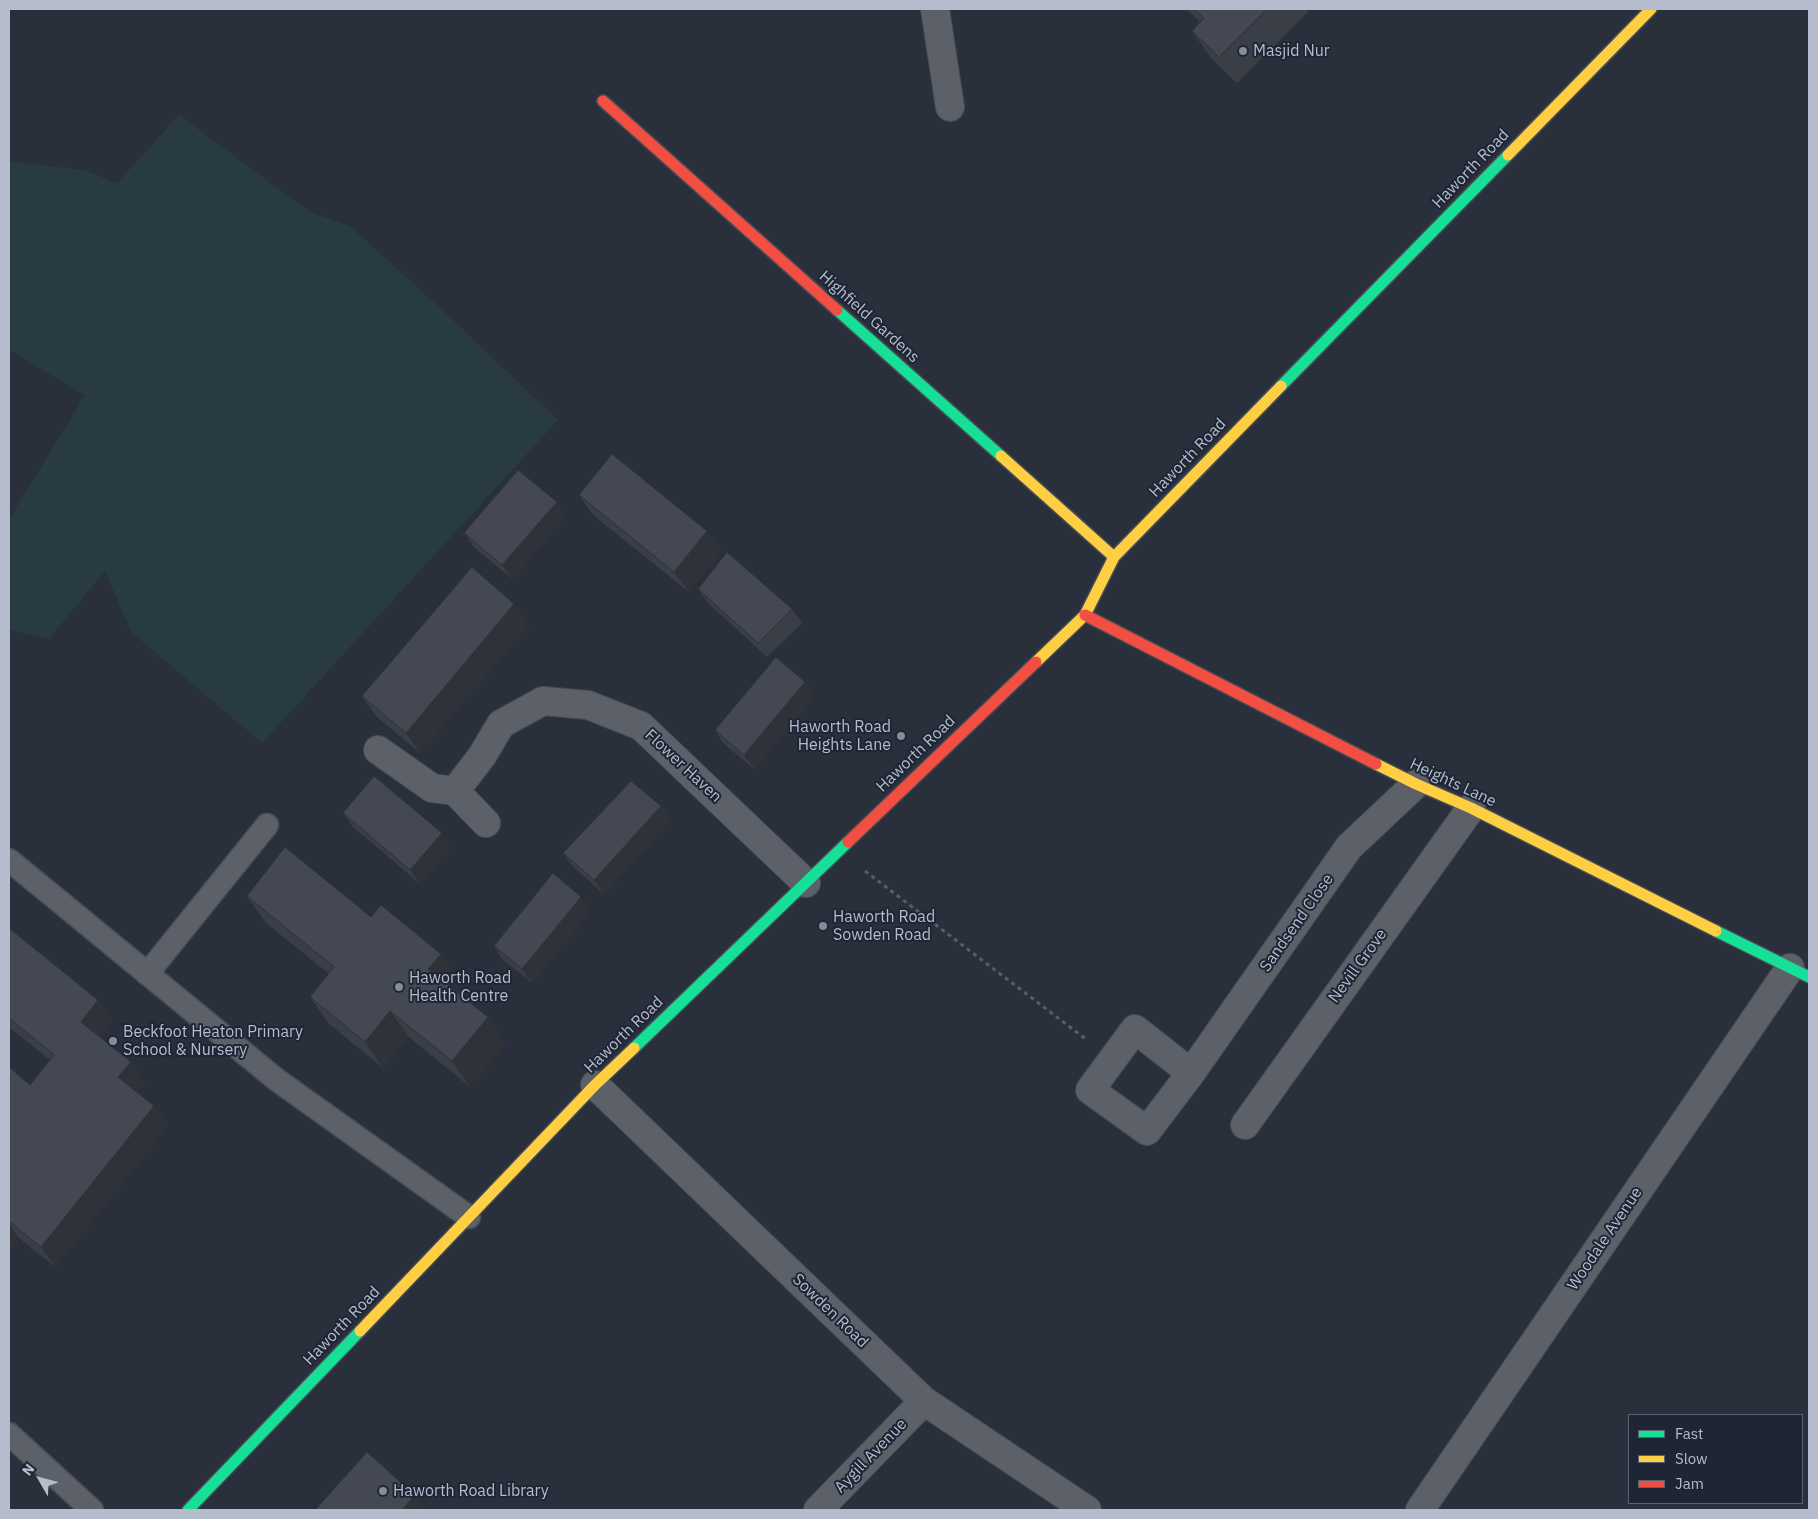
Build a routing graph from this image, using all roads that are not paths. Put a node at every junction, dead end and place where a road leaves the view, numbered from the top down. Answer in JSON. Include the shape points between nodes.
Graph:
{"nodes":[{"id":1,"x":935,"y":9,"type":"edge"},
{"id":2,"x":1651,"y":9,"type":"edge"},
{"id":3,"x":603,"y":101,"type":"dead end"},
{"id":4,"x":950,"y":107,"type":"dead end"},
{"id":5,"x":1114,"y":557,"type":"junction"},
{"id":6,"x":1085,"y":615,"type":"junction"},
{"id":7,"x":378,"y":750,"type":"dead end"},
{"id":8,"x":1416,"y":784,"type":"junction"},
{"id":9,"x":456,"y":791,"type":"junction"},
{"id":10,"x":1471,"y":808,"type":"junction"},
{"id":11,"x":486,"y":822,"type":"dead end"},
{"id":12,"x":267,"y":825,"type":"dead end"},
{"id":13,"x":9,"y":860,"type":"edge"},
{"id":14,"x":806,"y":883,"type":"junction"},
{"id":15,"x":1799,"y":973,"type":"edge"},
{"id":16,"x":147,"y":974,"type":"junction"},
{"id":17,"x":1191,"y":1073,"type":"junction"},
{"id":18,"x":595,"y":1085,"type":"junction"},
{"id":19,"x":1245,"y":1125,"type":"dead end"},
{"id":20,"x":469,"y":1217,"type":"junction"},
{"id":21,"x":924,"y":1401,"type":"junction"},
{"id":22,"x":9,"y":1434,"type":"edge"},
{"id":23,"x":92,"y":1510,"type":"edge"},
{"id":24,"x":188,"y":1510,"type":"edge"},
{"id":25,"x":818,"y":1510,"type":"edge"},
{"id":26,"x":1087,"y":1510,"type":"edge"},
{"id":27,"x":1420,"y":1510,"type":"edge"}],
"edges":[{"from":1,"to":4,"type":"street"},
{"from":2,"to":5,"type":"main road","name":"Haworth Road"},
{"from":3,"to":5,"type":"main road","name":"Highfield Gardens"},
{"from":5,"to":6,"type":"main road","name":"Haworth Road"},
{"from":6,"to":8,"type":"main road","name":"Heights Lane"},
{"from":6,"to":14,"type":"main road","name":"Haworth Road"},
{"from":7,"to":9,"type":"street","via":[[432,788]]},
{"from":8,"to":10,"type":"main road","name":"Heights Lane"},
{"from":8,"to":17,"type":"street","name":"Sandsend Close","via":[[1349,847]]},
{"from":9,"to":11,"type":"street"},
{"from":9,"to":14,"type":"street","name":"Flower Haven","via":[[501,724],[542,702],[588,705],[641,726]]},
{"from":10,"to":15,"type":"main road","name":"Heights Lane"},
{"from":10,"to":19,"type":"street","name":"Nevill Grove"},
{"from":12,"to":16,"type":"lane"},
{"from":13,"to":16,"type":"lane"},
{"from":14,"to":18,"type":"main road","name":"Haworth Road"},
{"from":15,"to":27,"type":"street","name":"Woodale Avenue"},
{"from":16,"to":20,"type":"lane","via":[[277,1080]]},
{"from":17,"to":17,"type":"street","name":"Sandsend Close","via":[[1147,1132],[1090,1090],[1135,1030]]},
{"from":18,"to":20,"type":"main road","name":"Haworth Road"},
{"from":18,"to":21,"type":"street","name":"Sowden Road"},
{"from":20,"to":24,"type":"main road","name":"Haworth Road"},
{"from":21,"to":25,"type":"street","name":"Aygill Avenue"},
{"from":21,"to":26,"type":"street","name":"Sowden Road"},
{"from":22,"to":23,"type":"lane"}]}
